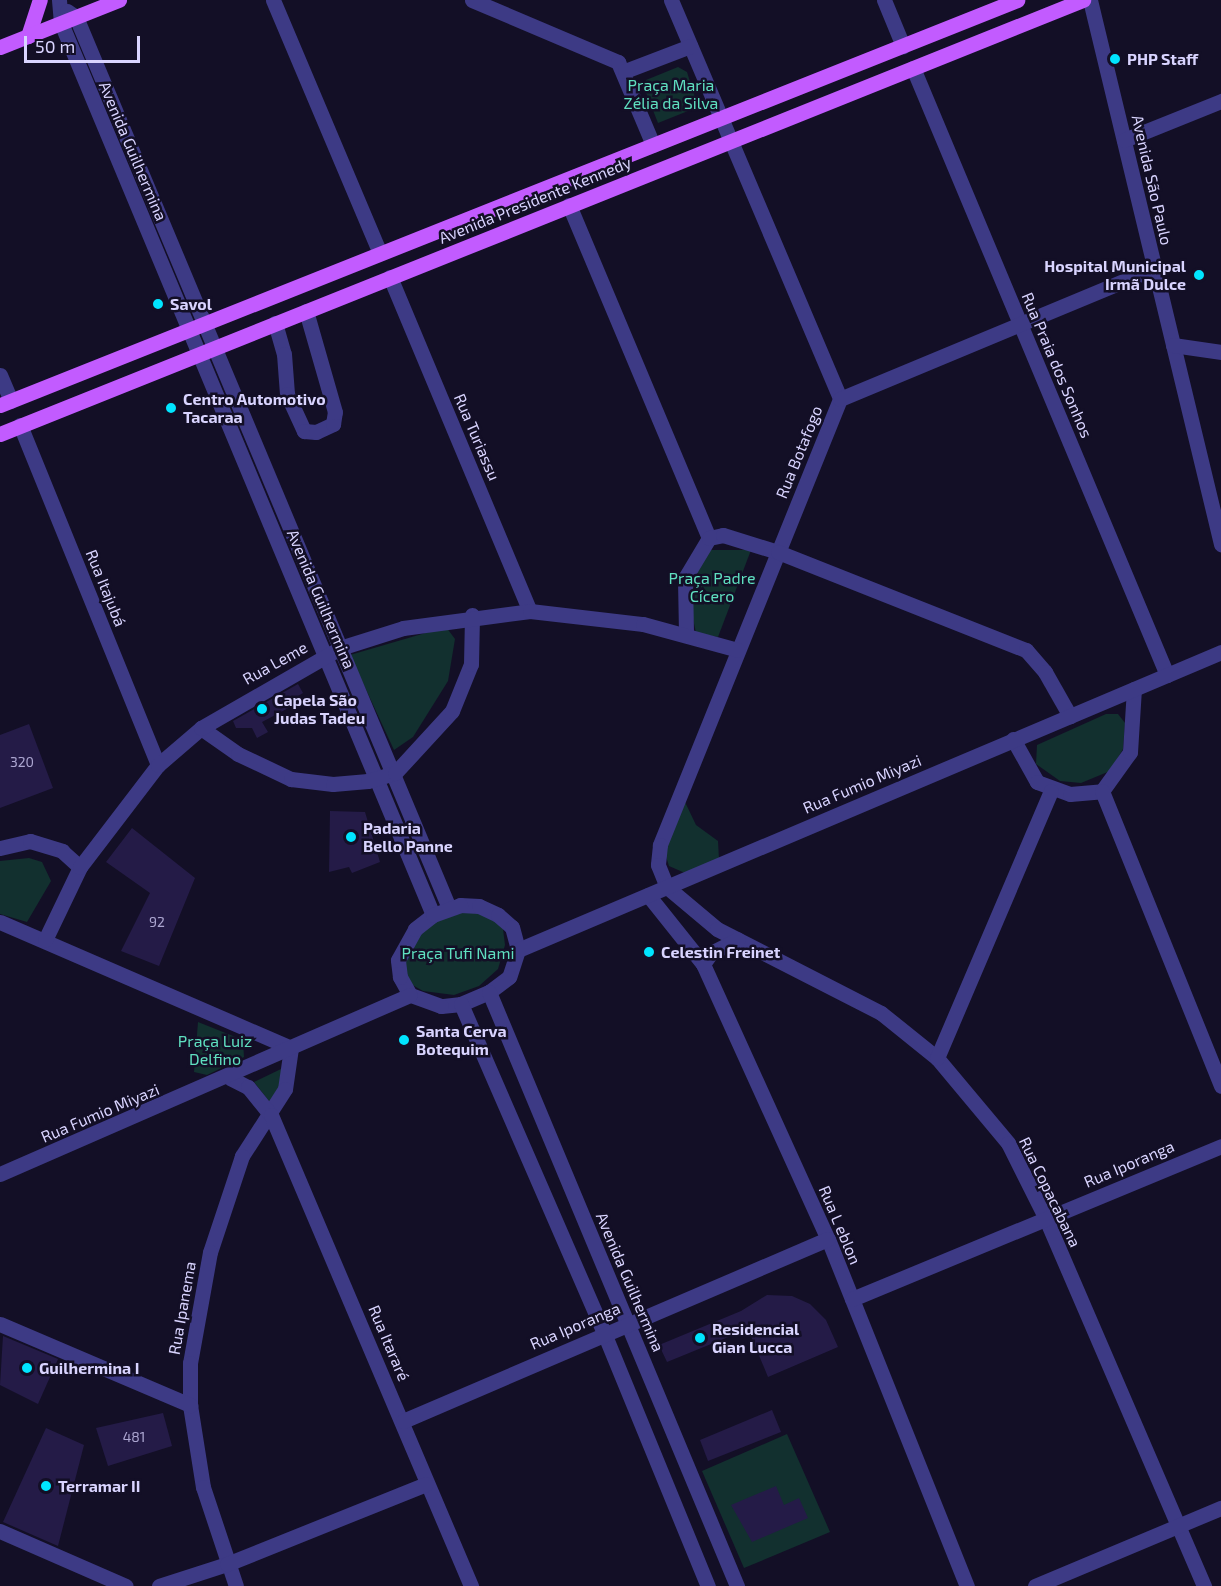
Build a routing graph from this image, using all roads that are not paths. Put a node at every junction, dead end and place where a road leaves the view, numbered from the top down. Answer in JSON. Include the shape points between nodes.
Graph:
{"nodes":[{"id":1,"x":40,"y":0,"type":"edge"},
{"id":2,"x":273,"y":0,"type":"edge"},
{"id":3,"x":472,"y":0,"type":"edge"},
{"id":4,"x":671,"y":0,"type":"edge"},
{"id":5,"x":884,"y":0,"type":"edge"},
{"id":6,"x":1017,"y":0,"type":"edge"},
{"id":7,"x":1083,"y":0,"type":"edge"},
{"id":8,"x":1090,"y":0,"type":"edge"},
{"id":9,"x":110,"y":1,"type":"edge"},
{"id":10,"x":60,"y":4,"type":"edge"},
{"id":11,"x":75,"y":17,"type":"junction"},
{"id":12,"x":61,"y":23,"type":"junction"},
{"id":13,"x":28,"y":36,"type":"junction"},
{"id":14,"x":690,"y":46,"type":"junction"},
{"id":15,"x":903,"y":46,"type":"junction"},
{"id":16,"x":0,"y":48,"type":"edge"},
{"id":17,"x":913,"y":68,"type":"junction"},
{"id":18,"x":625,"y":71,"type":"junction"},
{"id":19,"x":1221,"y":101,"type":"edge"},
{"id":20,"x":722,"y":118,"type":"junction"},
{"id":21,"x":1124,"y":140,"type":"junction"},
{"id":22,"x":731,"y":141,"type":"junction"},
{"id":23,"x":653,"y":145,"type":"junction"},
{"id":24,"x":569,"y":205,"type":"junction"},
{"id":25,"x":380,"y":254,"type":"junction"},
{"id":26,"x":1155,"y":268,"type":"junction"},
{"id":27,"x":390,"y":277,"type":"junction"},
{"id":28,"x":306,"y":311,"type":"junction"},
{"id":29,"x":275,"y":323,"type":"junction"},
{"id":30,"x":1021,"y":326,"type":"junction"},
{"id":31,"x":196,"y":327,"type":"junction"},
{"id":32,"x":1173,"y":345,"type":"junction"},
{"id":33,"x":206,"y":351,"type":"junction"},
{"id":34,"x":1221,"y":352,"type":"edge"},
{"id":35,"x":0,"y":375,"type":"edge"},
{"id":36,"x":840,"y":399,"type":"junction"},
{"id":37,"x":5,"y":403,"type":"edge"},
{"id":38,"x":20,"y":425,"type":"junction"},
{"id":39,"x":0,"y":434,"type":"edge"},
{"id":40,"x":1215,"y":497,"type":"edge"},
{"id":41,"x":709,"y":538,"type":"junction"},
{"id":42,"x":1221,"y":544,"type":"edge"},
{"id":43,"x":778,"y":552,"type":"junction"},
{"id":44,"x":530,"y":611,"type":"junction"},
{"id":45,"x":472,"y":615,"type":"junction"},
{"id":46,"x":686,"y":632,"type":"junction"},
{"id":47,"x":340,"y":648,"type":"junction"},
{"id":48,"x":738,"y":650,"type":"junction"},
{"id":49,"x":1221,"y":652,"type":"edge"},
{"id":50,"x":325,"y":656,"type":"junction"},
{"id":51,"x":1167,"y":675,"type":"junction"},
{"id":52,"x":1134,"y":689,"type":"junction"},
{"id":53,"x":1070,"y":716,"type":"junction"},
{"id":54,"x":201,"y":728,"type":"junction"},
{"id":55,"x":1013,"y":739,"type":"junction"},
{"id":56,"x":158,"y":765,"type":"junction"},
{"id":57,"x":395,"y":773,"type":"junction"},
{"id":58,"x":376,"y":779,"type":"junction"},
{"id":59,"x":1051,"y":791,"type":"junction"},
{"id":60,"x":1102,"y":791,"type":"junction"},
{"id":61,"x":0,"y":848,"type":"edge"},
{"id":62,"x":80,"y":867,"type":"junction"},
{"id":63,"x":667,"y":887,"type":"junction"},
{"id":64,"x":648,"y":895,"type":"junction"},
{"id":65,"x":449,"y":908,"type":"junction"},
{"id":66,"x":433,"y":915,"type":"junction"},
{"id":67,"x":0,"y":922,"type":"edge"},
{"id":68,"x":738,"y":939,"type":"junction"},
{"id":69,"x":45,"y":940,"type":"junction"},
{"id":70,"x":518,"y":950,"type":"junction"},
{"id":71,"x":703,"y":964,"type":"junction"},
{"id":72,"x":489,"y":992,"type":"junction"},
{"id":73,"x":410,"y":995,"type":"junction"},
{"id":74,"x":461,"y":1004,"type":"junction"},
{"id":75,"x":291,"y":1048,"type":"junction"},
{"id":76,"x":937,"y":1058,"type":"junction"},
{"id":77,"x":230,"y":1078,"type":"junction"},
{"id":78,"x":1221,"y":1086,"type":"edge"},
{"id":79,"x":271,"y":1115,"type":"junction"},
{"id":80,"x":1221,"y":1146,"type":"edge"},
{"id":81,"x":0,"y":1174,"type":"edge"},
{"id":82,"x":1046,"y":1219,"type":"junction"},
{"id":83,"x":828,"y":1239,"type":"junction"},
{"id":84,"x":852,"y":1299,"type":"junction"},
{"id":85,"x":627,"y":1323,"type":"junction"},
{"id":86,"x":0,"y":1324,"type":"edge"},
{"id":87,"x":604,"y":1333,"type":"junction"},
{"id":88,"x":190,"y":1405,"type":"junction"},
{"id":89,"x":403,"y":1421,"type":"junction"},
{"id":90,"x":426,"y":1484,"type":"junction"},
{"id":91,"x":1221,"y":1508,"type":"edge"},
{"id":92,"x":1179,"y":1526,"type":"junction"},
{"id":93,"x":0,"y":1531,"type":"edge"},
{"id":94,"x":227,"y":1564,"type":"junction"},
{"id":95,"x":126,"y":1586,"type":"edge"},
{"id":96,"x":159,"y":1586,"type":"edge"},
{"id":97,"x":236,"y":1586,"type":"edge"},
{"id":98,"x":471,"y":1586,"type":"edge"},
{"id":99,"x":708,"y":1586,"type":"edge"},
{"id":100,"x":738,"y":1586,"type":"edge"},
{"id":101,"x":968,"y":1586,"type":"edge"},
{"id":102,"x":1035,"y":1586,"type":"edge"},
{"id":103,"x":1204,"y":1586,"type":"edge"}],
"edges":[{"from":1,"to":13,"type":"main road"},
{"from":2,"to":25,"type":"street"},
{"from":3,"to":18,"type":"street","via":[[611,58]]},
{"from":4,"to":14,"type":"street","name":"Rua Botafogo"},
{"from":5,"to":15,"type":"street"},
{"from":6,"to":15,"type":"main road","name":"Avenida Presidente Kennedy"},
{"from":7,"to":17,"type":"main road","name":"Avenida Presidente Kennedy"},
{"from":8,"to":21,"type":"street","name":"Avenida São Paulo"},
{"from":9,"to":11,"type":"main road"},
{"from":10,"to":11,"type":"street","name":"Avenida Guilhermina"},
{"from":10,"to":12,"type":"street","name":"Avenida Guilhermina"},
{"from":11,"to":12,"type":"main road"},
{"from":11,"to":31,"type":"street","name":"Avenida Guilhermina"},
{"from":12,"to":13,"type":"main road"},
{"from":12,"to":31,"type":"street","name":"Avenida Guilhermina"},
{"from":13,"to":16,"type":"main road"},
{"from":14,"to":18,"type":"street"},
{"from":14,"to":20,"type":"street","name":"Rua Botafogo"},
{"from":15,"to":20,"type":"main road","name":"Avenida Presidente Kennedy"},
{"from":17,"to":22,"type":"main road","name":"Avenida Presidente Kennedy"},
{"from":17,"to":30,"type":"street","name":"Rua Praia dos Sonhos"},
{"from":18,"to":23,"type":"street"},
{"from":19,"to":21,"type":"street"},
{"from":20,"to":22,"type":"street","name":"Rua Botafogo"},
{"from":20,"to":23,"type":"main road","name":"Avenida Presidente Kennedy"},
{"from":21,"to":26,"type":"street","name":"Avenida São Paulo"},
{"from":22,"to":24,"type":"main road","name":"Avenida Presidente Kennedy"},
{"from":22,"to":36,"type":"street","name":"Rua Botafogo"},
{"from":23,"to":25,"type":"main road","name":"Avenida Presidente Kennedy"},
{"from":24,"to":27,"type":"main road","name":"Avenida Presidente Kennedy"},
{"from":24,"to":41,"type":"street"},
{"from":25,"to":31,"type":"main road","name":"Avenida Presidente Kennedy"},
{"from":26,"to":30,"type":"street"},
{"from":26,"to":32,"type":"street","name":"Avenida São Paulo"},
{"from":27,"to":28,"type":"main road","name":"Avenida Presidente Kennedy"},
{"from":27,"to":44,"type":"street","name":"Rua Turiassu"},
{"from":28,"to":29,"type":"main road","name":"Avenida Presidente Kennedy"},
{"from":28,"to":29,"type":"street","via":[[335,412],[333,424],[316,432],[304,431],[287,394],[284,354]]},
{"from":29,"to":33,"type":"main road","name":"Avenida Presidente Kennedy"},
{"from":30,"to":36,"type":"street"},
{"from":30,"to":51,"type":"street","name":"Rua Praia dos Sonhos"},
{"from":31,"to":33,"type":"street","name":"Avenida Guilhermina"},
{"from":31,"to":37,"type":"main road","name":"Avenida Presidente Kennedy"},
{"from":32,"to":34,"type":"street"},
{"from":32,"to":40,"type":"street","name":"Avenida São Paulo"},
{"from":33,"to":38,"type":"main road","name":"Avenida Presidente Kennedy"},
{"from":33,"to":47,"type":"street","name":"Avenida Guilhermina"},
{"from":33,"to":50,"type":"street","name":"Avenida Guilhermina"},
{"from":35,"to":37,"type":"street"},
{"from":36,"to":43,"type":"street","name":"Rua Botafogo"},
{"from":38,"to":39,"type":"main road","name":"Avenida Presidente Kennedy"},
{"from":38,"to":56,"type":"street","name":"Rua Itajubá"},
{"from":40,"to":42,"type":"street","name":"Avenida São Paulo"},
{"from":41,"to":43,"type":"street","via":[[723,535]]},
{"from":41,"to":46,"type":"street","via":[[685,578]]},
{"from":43,"to":48,"type":"street","name":"Rua Botafogo"},
{"from":43,"to":53,"type":"street","via":[[1026,650],[1045,672]]},
{"from":44,"to":45,"type":"street","name":"Rua Leme"},
{"from":44,"to":46,"type":"street","name":"Rua Leme","via":[[587,615]]},
{"from":45,"to":47,"type":"street","name":"Rua Leme","via":[[404,628]]},
{"from":45,"to":57,"type":"street","via":[[471,664],[452,711]]},
{"from":46,"to":48,"type":"street","name":"Rua Leme"},
{"from":47,"to":50,"type":"street","name":"Rua Leme"},
{"from":47,"to":57,"type":"street","name":"Avenida Guilhermina"},
{"from":48,"to":63,"type":"street","name":"Rua Botafogo","via":[[660,844],[658,865]]},
{"from":49,"to":51,"type":"street","name":"Rua Fumio Miyazi"},
{"from":50,"to":54,"type":"street","name":"Rua Leme"},
{"from":50,"to":58,"type":"street","name":"Avenida Guilhermina"},
{"from":51,"to":52,"type":"street","name":"Rua Fumio Miyazi"},
{"from":52,"to":53,"type":"street","name":"Rua Fumio Miyazi"},
{"from":52,"to":60,"type":"street","via":[[1130,752]]},
{"from":53,"to":55,"type":"street","name":"Rua Fumio Miyazi"},
{"from":54,"to":56,"type":"street","name":"Rua Leme"},
{"from":54,"to":58,"type":"street","via":[[238,754],[291,779],[333,784]]},
{"from":55,"to":59,"type":"street","via":[[1026,769]]},
{"from":55,"to":63,"type":"street","name":"Rua Fumio Miyazi"},
{"from":56,"to":62,"type":"street","name":"Rua Leme"},
{"from":57,"to":58,"type":"street"},
{"from":57,"to":65,"type":"street","name":"Avenida Guilhermina"},
{"from":58,"to":66,"type":"street","name":"Avenida Guilhermina"},
{"from":59,"to":60,"type":"street","via":[[1085,795]]},
{"from":59,"to":76,"type":"street"},
{"from":60,"to":78,"type":"street"},
{"from":61,"to":62,"type":"street","via":[[30,842],[62,851]]},
{"from":62,"to":69,"type":"street","name":"Rua Leme"},
{"from":63,"to":64,"type":"street","name":"Rua Fumio Miyazi"},
{"from":63,"to":68,"type":"street","name":"Rua Copacabana","via":[[702,918]]},
{"from":64,"to":70,"type":"street","name":"Rua Fumio Miyazi"},
{"from":64,"to":71,"type":"street","name":"Rua L eblon"},
{"from":65,"to":66,"type":"street"},
{"from":65,"to":70,"type":"street","via":[[479,906],[498,915],[512,927]]},
{"from":66,"to":73,"type":"street","via":[[402,946],[400,977]]},
{"from":67,"to":69,"type":"street"},
{"from":68,"to":71,"type":"street","via":[[719,948]]},
{"from":68,"to":76,"type":"street","name":"Rua Copacabana","via":[[880,1013]]},
{"from":69,"to":75,"type":"street"},
{"from":70,"to":72,"type":"street","via":[[509,977]]},
{"from":71,"to":83,"type":"street","name":"Rua L eblon"},
{"from":72,"to":74,"type":"street"},
{"from":72,"to":85,"type":"street","name":"Avenida Guilhermina"},
{"from":73,"to":74,"type":"street","via":[[441,1006]]},
{"from":73,"to":75,"type":"street","name":"Rua Fumio Miyazi"},
{"from":74,"to":87,"type":"street"},
{"from":75,"to":77,"type":"street","name":"Rua Fumio Miyazi"},
{"from":75,"to":79,"type":"street","name":"Rua Ipanema","via":[[291,1074]]},
{"from":76,"to":82,"type":"street","name":"Rua Copacabana","via":[[1008,1143]]},
{"from":77,"to":79,"type":"street","name":"Rua Itararé","via":[[248,1087]]},
{"from":77,"to":81,"type":"street","name":"Rua Fumio Miyazi"},
{"from":79,"to":88,"type":"street","name":"Rua Ipanema","via":[[242,1156],[210,1252],[190,1363]]},
{"from":79,"to":89,"type":"street","name":"Rua Itararé"},
{"from":80,"to":82,"type":"street","name":"Rua Iporanga"},
{"from":82,"to":84,"type":"street","name":"Rua Iporanga"},
{"from":82,"to":92,"type":"street","name":"Rua Copacabana"},
{"from":83,"to":84,"type":"street","name":"Rua L eblon"},
{"from":83,"to":85,"type":"street","name":"Rua Iporanga"},
{"from":84,"to":101,"type":"street","name":"Rua L eblon"},
{"from":85,"to":87,"type":"street","name":"Rua Iporanga"},
{"from":85,"to":100,"type":"street","name":"Avenida Guilhermina"},
{"from":86,"to":88,"type":"street"},
{"from":87,"to":89,"type":"street","name":"Rua Iporanga"},
{"from":87,"to":99,"type":"street"},
{"from":88,"to":94,"type":"street","name":"Rua Ipanema","via":[[203,1487]]},
{"from":89,"to":90,"type":"street","name":"Rua Itararé"},
{"from":90,"to":94,"type":"street"},
{"from":90,"to":98,"type":"street","name":"Rua Itararé"},
{"from":91,"to":92,"type":"street"},
{"from":92,"to":102,"type":"street"},
{"from":92,"to":103,"type":"street","name":"Rua Copacabana"},
{"from":93,"to":95,"type":"street"},
{"from":94,"to":96,"type":"street"},
{"from":94,"to":97,"type":"street","name":"Rua Ipanema"}]}
